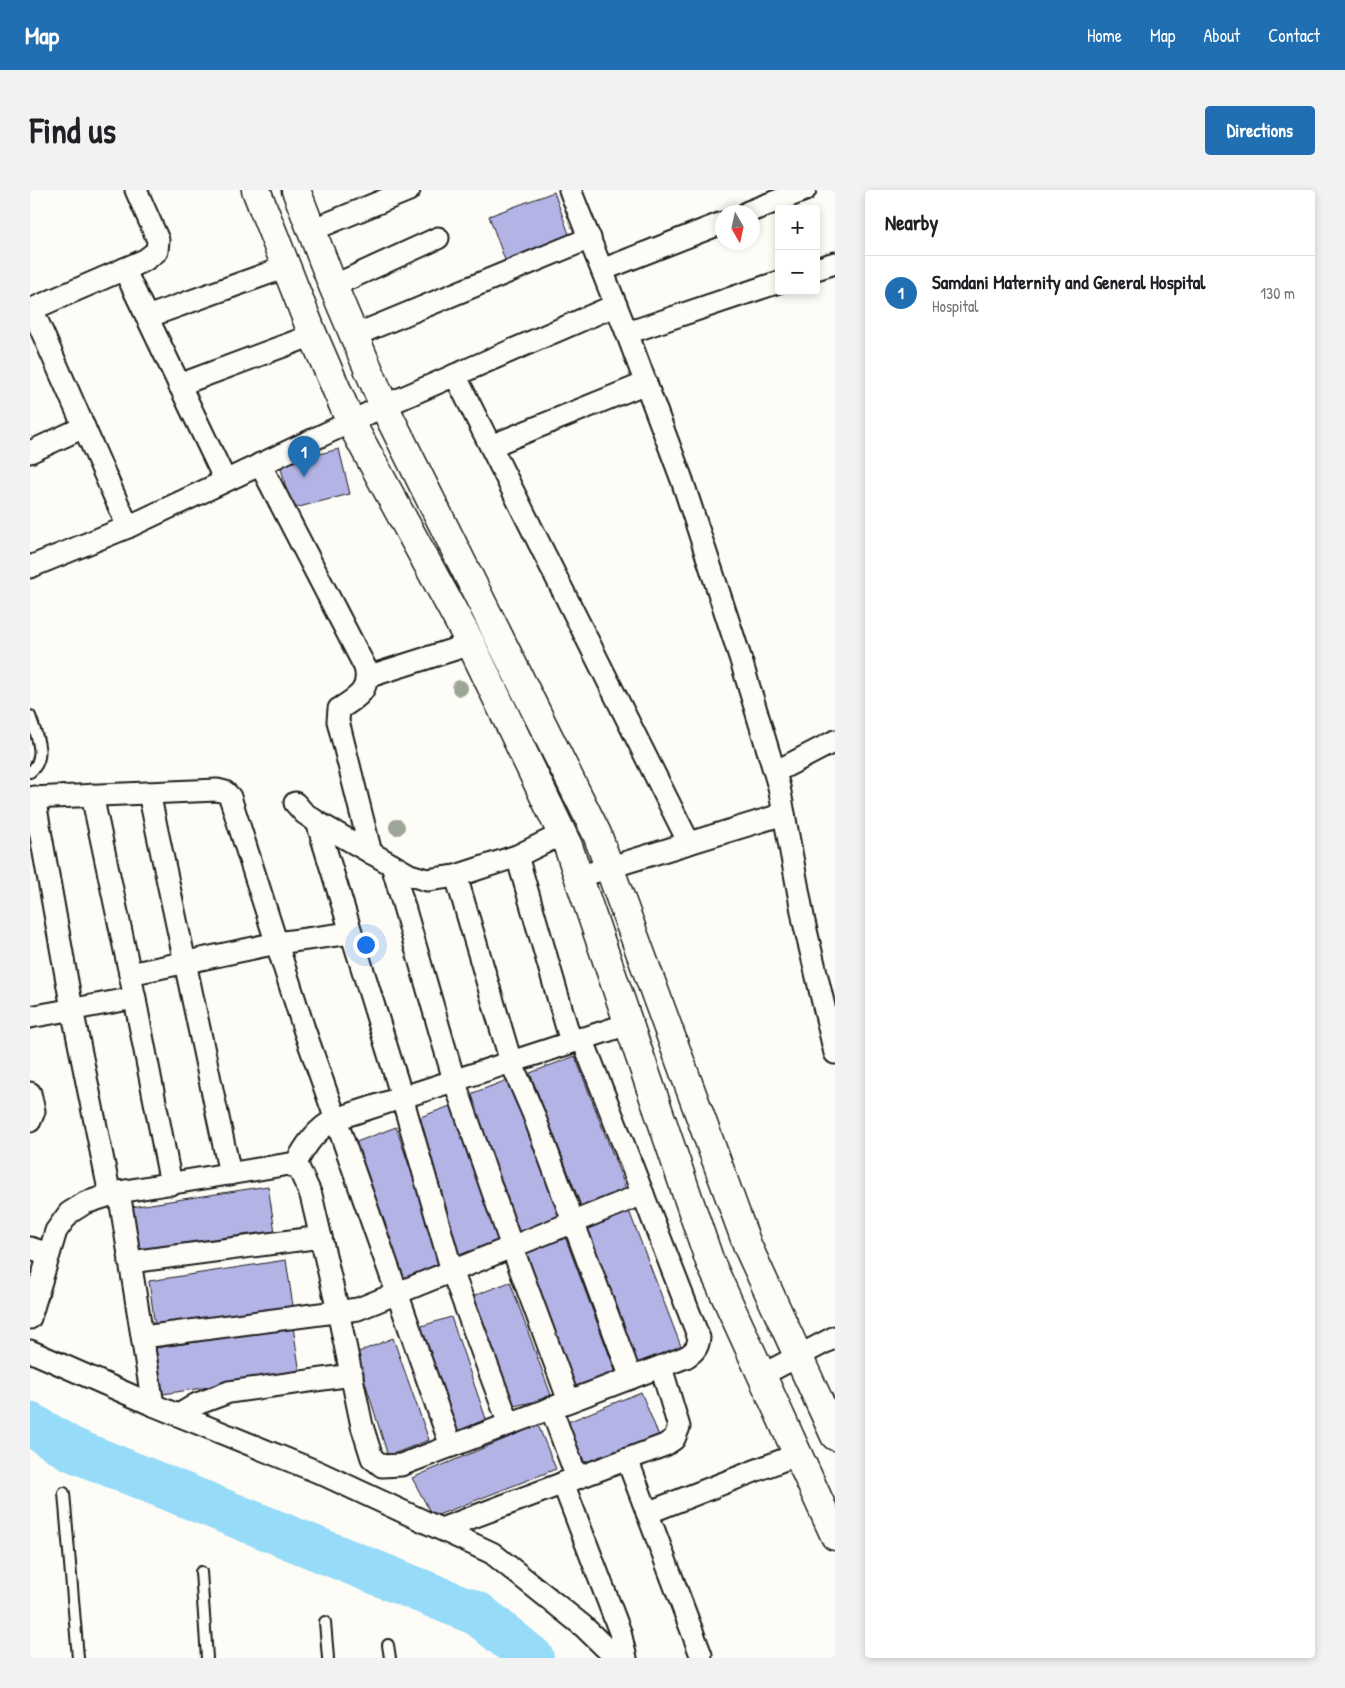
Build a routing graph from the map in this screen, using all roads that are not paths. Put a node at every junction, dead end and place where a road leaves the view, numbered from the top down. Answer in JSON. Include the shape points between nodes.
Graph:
{"nodes":[{"id":1,"x":136,"y":190,"type":"edge"},
{"id":2,"x":256,"y":190,"type":"edge"},
{"id":3,"x":296,"y":190,"type":"edge"},
{"id":4,"x":409,"y":190,"type":"edge"},
{"id":5,"x":570,"y":190,"type":"edge"},
{"id":6,"x":805,"y":190,"type":"edge"},
{"id":7,"x":760,"y":207,"type":"edge"},
{"id":8,"x":715,"y":226,"type":"edge"},
{"id":9,"x":312,"y":230,"type":"junction"},
{"id":10,"x":438,"y":238,"type":"dead end"},
{"id":11,"x":590,"y":238,"type":"junction"},
{"id":12,"x":835,"y":263,"type":"edge"},
{"id":13,"x":286,"y":267,"type":"junction"},
{"id":14,"x":820,"y":268,"type":"edge"},
{"id":15,"x":124,"y":269,"type":"junction"},
{"id":16,"x":602,"y":270,"type":"junction"},
{"id":17,"x":775,"y":283,"type":"edge"},
{"id":18,"x":333,"y":286,"type":"junction"},
{"id":19,"x":616,"y":305,"type":"junction"},
{"id":20,"x":31,"y":310,"type":"edge"},
{"id":21,"x":147,"y":317,"type":"junction"},
{"id":22,"x":627,"y":333,"type":"junction"},
{"id":23,"x":313,"y":335,"type":"junction"},
{"id":24,"x":354,"y":336,"type":"junction"},
{"id":25,"x":455,"y":376,"type":"junction"},
{"id":26,"x":646,"y":383,"type":"junction"},
{"id":27,"x":179,"y":385,"type":"junction"},
{"id":28,"x":384,"y":406,"type":"junction"},
{"id":29,"x":351,"y":423,"type":"junction"},
{"id":30,"x":84,"y":427,"type":"junction"},
{"id":31,"x":491,"y":446,"type":"junction"},
{"id":32,"x":30,"y":452,"type":"edge"},
{"id":33,"x":260,"y":464,"type":"junction"},
{"id":34,"x":225,"y":480,"type":"junction"},
{"id":35,"x":128,"y":527,"type":"junction"},
{"id":36,"x":30,"y":567,"type":"edge"},
{"id":37,"x":471,"y":644,"type":"junction"},
{"id":38,"x":368,"y":677,"type":"junction"},
{"id":39,"x":30,"y":716,"type":"edge"},
{"id":40,"x":835,"y":741,"type":"edge"},
{"id":41,"x":30,"y":772,"type":"edge"},
{"id":42,"x":775,"y":772,"type":"junction"},
{"id":43,"x":149,"y":793,"type":"junction"},
{"id":44,"x":92,"y":795,"type":"junction"},
{"id":45,"x":32,"y":797,"type":"edge"},
{"id":46,"x":295,"y":803,"type":"dead end"},
{"id":47,"x":784,"y":814,"type":"junction"},
{"id":48,"x":317,"y":822,"type":"junction"},
{"id":49,"x":562,"y":834,"type":"junction"},
{"id":50,"x":689,"y":843,"type":"junction"},
{"id":51,"x":371,"y":853,"type":"junction"},
{"id":52,"x":517,"y":856,"type":"junction"},
{"id":53,"x":392,"y":864,"type":"junction"},
{"id":54,"x":610,"y":867,"type":"junction"},
{"id":55,"x":456,"y":876,"type":"junction"},
{"id":56,"x":578,"y":877,"type":"junction"},
{"id":57,"x":351,"y":933,"type":"junction"},
{"id":58,"x":277,"y":942,"type":"junction"},
{"id":59,"x":185,"y":962,"type":"junction"},
{"id":60,"x":130,"y":974,"type":"junction"},
{"id":61,"x":135,"y":998,"type":"junction"},
{"id":62,"x":72,"y":1009,"type":"junction"},
{"id":63,"x":30,"y":1017,"type":"edge"},
{"id":64,"x":628,"y":1024,"type":"junction"},
{"id":65,"x":577,"y":1040,"type":"junction"},
{"id":66,"x":835,"y":1053,"type":"edge"},
{"id":67,"x":511,"y":1062,"type":"junction"},
{"id":68,"x":454,"y":1080,"type":"junction"},
{"id":69,"x":30,"y":1093,"type":"edge"},
{"id":70,"x":402,"y":1097,"type":"junction"},
{"id":71,"x":336,"y":1118,"type":"junction"},
{"id":72,"x":30,"y":1121,"type":"edge"},
{"id":73,"x":295,"y":1165,"type":"junction"},
{"id":74,"x":230,"y":1174,"type":"junction"},
{"id":75,"x":171,"y":1184,"type":"junction"},
{"id":76,"x":114,"y":1193,"type":"junction"},
{"id":77,"x":643,"y":1194,"type":"junction"},
{"id":78,"x":574,"y":1222,"type":"junction"},
{"id":79,"x":320,"y":1237,"type":"junction"},
{"id":80,"x":512,"y":1247,"type":"junction"},
{"id":81,"x":40,"y":1251,"type":"edge"},
{"id":82,"x":130,"y":1262,"type":"junction"},
{"id":83,"x":452,"y":1271,"type":"junction"},
{"id":84,"x":397,"y":1293,"type":"junction"},
{"id":85,"x":338,"y":1311,"type":"junction"},
{"id":86,"x":30,"y":1318,"type":"edge"},
{"id":87,"x":143,"y":1337,"type":"junction"},
{"id":88,"x":835,"y":1337,"type":"edge"},
{"id":89,"x":30,"y":1351,"type":"edge"},
{"id":90,"x":798,"y":1357,"type":"junction"},
{"id":91,"x":661,"y":1367,"type":"junction"},
{"id":92,"x":352,"y":1375,"type":"junction"},
{"id":93,"x":762,"y":1375,"type":"junction"},
{"id":94,"x":631,"y":1378,"type":"junction"},
{"id":95,"x":154,"y":1404,"type":"junction"},
{"id":96,"x":560,"y":1405,"type":"junction"},
{"id":97,"x":179,"y":1415,"type":"junction"},
{"id":98,"x":509,"y":1424,"type":"junction"},
{"id":99,"x":835,"y":1436,"type":"edge"},
{"id":100,"x":451,"y":1446,"type":"junction"},
{"id":101,"x":798,"y":1454,"type":"junction"},
{"id":102,"x":627,"y":1459,"type":"junction"},
{"id":103,"x":570,"y":1481,"type":"junction"},
{"id":104,"x":64,"y":1493,"type":"dead end"},
{"id":105,"x":647,"y":1513,"type":"junction"},
{"id":106,"x":441,"y":1529,"type":"junction"},
{"id":107,"x":835,"y":1536,"type":"edge"},
{"id":108,"x":201,"y":1572,"type":"dead end"},
{"id":109,"x":325,"y":1622,"type":"dead end"},
{"id":110,"x":388,"y":1644,"type":"dead end"},
{"id":111,"x":701,"y":1655,"type":"dead end"},
{"id":112,"x":78,"y":1658,"type":"edge"},
{"id":113,"x":207,"y":1658,"type":"edge"},
{"id":114,"x":328,"y":1658,"type":"edge"},
{"id":115,"x":390,"y":1658,"type":"edge"},
{"id":116,"x":616,"y":1658,"type":"edge"},
{"id":117,"x":626,"y":1658,"type":"edge"}],
"edges":[{"from":1,"to":15,"type":"street","via":[[158,240],[157,251]]},
{"from":2,"to":13,"type":"main road"},
{"from":3,"to":9,"type":"main road"},
{"from":4,"to":9,"type":"street"},
{"from":5,"to":11,"type":"street"},
{"from":6,"to":7,"type":"street"},
{"from":8,"to":16,"type":"street"},
{"from":9,"to":18,"type":"main road"},
{"from":10,"to":18,"type":"street"},
{"from":11,"to":16,"type":"street"},
{"from":11,"to":24,"type":"street"},
{"from":12,"to":14,"type":"street"},
{"from":13,"to":21,"type":"street"},
{"from":13,"to":23,"type":"main road"},
{"from":15,"to":20,"type":"street"},
{"from":15,"to":21,"type":"street"},
{"from":16,"to":19,"type":"street"},
{"from":17,"to":22,"type":"street"},
{"from":18,"to":24,"type":"main road"},
{"from":19,"to":22,"type":"street"},
{"from":19,"to":25,"type":"street"},
{"from":20,"to":30,"type":"street"},
{"from":21,"to":27,"type":"street"},
{"from":22,"to":26,"type":"street"},
{"from":23,"to":27,"type":"street"},
{"from":23,"to":29,"type":"main road"},
{"from":24,"to":28,"type":"main road"},
{"from":25,"to":28,"type":"street"},
{"from":25,"to":31,"type":"street"},
{"from":26,"to":31,"type":"street"},
{"from":26,"to":42,"type":"street","via":[[682,480]]},
{"from":27,"to":34,"type":"street"},
{"from":28,"to":29,"type":"street"},
{"from":28,"to":54,"type":"main road","via":[[593,825]]},
{"from":29,"to":33,"type":"street"},
{"from":29,"to":37,"type":"main road"},
{"from":30,"to":32,"type":"street"},
{"from":30,"to":35,"type":"street"},
{"from":31,"to":50,"type":"street"},
{"from":33,"to":34,"type":"street"},
{"from":33,"to":38,"type":"street"},
{"from":34,"to":35,"type":"street"},
{"from":35,"to":36,"type":"street"},
{"from":37,"to":38,"type":"street"},
{"from":37,"to":49,"type":"main road"},
{"from":38,"to":51,"type":"street","via":[[365,689],[339,709],[338,721]]},
{"from":39,"to":41,"type":"lane","via":[[40,746],[39,759]]},
{"from":40,"to":42,"type":"street"},
{"from":42,"to":47,"type":"street"},
{"from":43,"to":44,"type":"street"},
{"from":43,"to":58,"type":"street","via":[[217,790],[230,797]]},
{"from":43,"to":59,"type":"street"},
{"from":44,"to":45,"type":"street"},
{"from":44,"to":60,"type":"street"},
{"from":45,"to":62,"type":"street"},
{"from":46,"to":48,"type":"street"},
{"from":47,"to":50,"type":"street"},
{"from":47,"to":66,"type":"street","via":[[804,922]]},
{"from":48,"to":51,"type":"street"},
{"from":48,"to":57,"type":"street"},
{"from":49,"to":52,"type":"street"},
{"from":49,"to":56,"type":"main road"},
{"from":50,"to":54,"type":"street"},
{"from":51,"to":53,"type":"street"},
{"from":52,"to":55,"type":"street"},
{"from":52,"to":65,"type":"street"},
{"from":53,"to":55,"type":"street","via":[[410,875],[427,880]]},
{"from":53,"to":68,"type":"street"},
{"from":54,"to":56,"type":"street"},
{"from":54,"to":90,"type":"main road","via":[[748,1247]]},
{"from":55,"to":67,"type":"street"},
{"from":56,"to":64,"type":"main road"},
{"from":57,"to":58,"type":"street"},
{"from":57,"to":70,"type":"street"},
{"from":58,"to":59,"type":"street"},
{"from":58,"to":71,"type":"street"},
{"from":59,"to":60,"type":"street"},
{"from":59,"to":74,"type":"street"},
{"from":60,"to":61,"type":"street"},
{"from":61,"to":62,"type":"street"},
{"from":61,"to":75,"type":"street"},
{"from":62,"to":63,"type":"street"},
{"from":62,"to":76,"type":"street"},
{"from":64,"to":65,"type":"street"},
{"from":64,"to":93,"type":"main road","via":[[710,1262]]},
{"from":65,"to":67,"type":"street"},
{"from":65,"to":77,"type":"street"},
{"from":67,"to":68,"type":"street"},
{"from":67,"to":78,"type":"street"},
{"from":68,"to":70,"type":"street"},
{"from":68,"to":80,"type":"street"},
{"from":69,"to":72,"type":"street","via":[[34,1111]]},
{"from":70,"to":71,"type":"street"},
{"from":70,"to":83,"type":"street"},
{"from":71,"to":73,"type":"street","via":[[313,1137]]},
{"from":71,"to":84,"type":"street"},
{"from":73,"to":74,"type":"street"},
{"from":73,"to":79,"type":"street","via":[[311,1195]]},
{"from":74,"to":75,"type":"street"},
{"from":75,"to":76,"type":"street"},
{"from":76,"to":81,"type":"street","via":[[85,1203],[70,1214]]},
{"from":76,"to":82,"type":"street"},
{"from":77,"to":78,"type":"street"},
{"from":77,"to":91,"type":"street","via":[[699,1338],[694,1351]]},
{"from":78,"to":80,"type":"street"},
{"from":78,"to":94,"type":"street"},
{"from":79,"to":82,"type":"street"},
{"from":79,"to":85,"type":"street"},
{"from":80,"to":83,"type":"street"},
{"from":80,"to":96,"type":"street"},
{"from":81,"to":86,"type":"street"},
{"from":82,"to":87,"type":"street"},
{"from":83,"to":84,"type":"street"},
{"from":83,"to":98,"type":"street"},
{"from":84,"to":85,"type":"street","via":[[358,1309]]},
{"from":84,"to":100,"type":"street"},
{"from":85,"to":87,"type":"street"},
{"from":85,"to":92,"type":"street"},
{"from":87,"to":95,"type":"street"},
{"from":88,"to":90,"type":"street"},
{"from":89,"to":95,"type":"street"},
{"from":90,"to":93,"type":"street"},
{"from":90,"to":99,"type":"main road"},
{"from":91,"to":94,"type":"street"},
{"from":91,"to":102,"type":"street","via":[[679,1427],[674,1439],[665,1445]]},
{"from":92,"to":97,"type":"street","via":[[229,1392]]},
{"from":92,"to":100,"type":"street","via":[[372,1458],[382,1466],[401,1465]]},
{"from":93,"to":101,"type":"main road"},
{"from":94,"to":96,"type":"street"},
{"from":95,"to":97,"type":"street"},
{"from":96,"to":98,"type":"street"},
{"from":96,"to":103,"type":"street"},
{"from":97,"to":106,"type":"street","via":[[318,1472]]},
{"from":98,"to":100,"type":"street"},
{"from":101,"to":105,"type":"street"},
{"from":101,"to":107,"type":"main road"},
{"from":102,"to":103,"type":"street"},
{"from":102,"to":105,"type":"street"},
{"from":103,"to":106,"type":"street"},
{"from":103,"to":117,"type":"street"},
{"from":104,"to":112,"type":"lane"},
{"from":105,"to":111,"type":"street"},
{"from":106,"to":116,"type":"street","via":[[492,1553],[583,1626]]},
{"from":108,"to":113,"type":"lane"},
{"from":109,"to":114,"type":"lane"},
{"from":110,"to":115,"type":"lane"}]}
